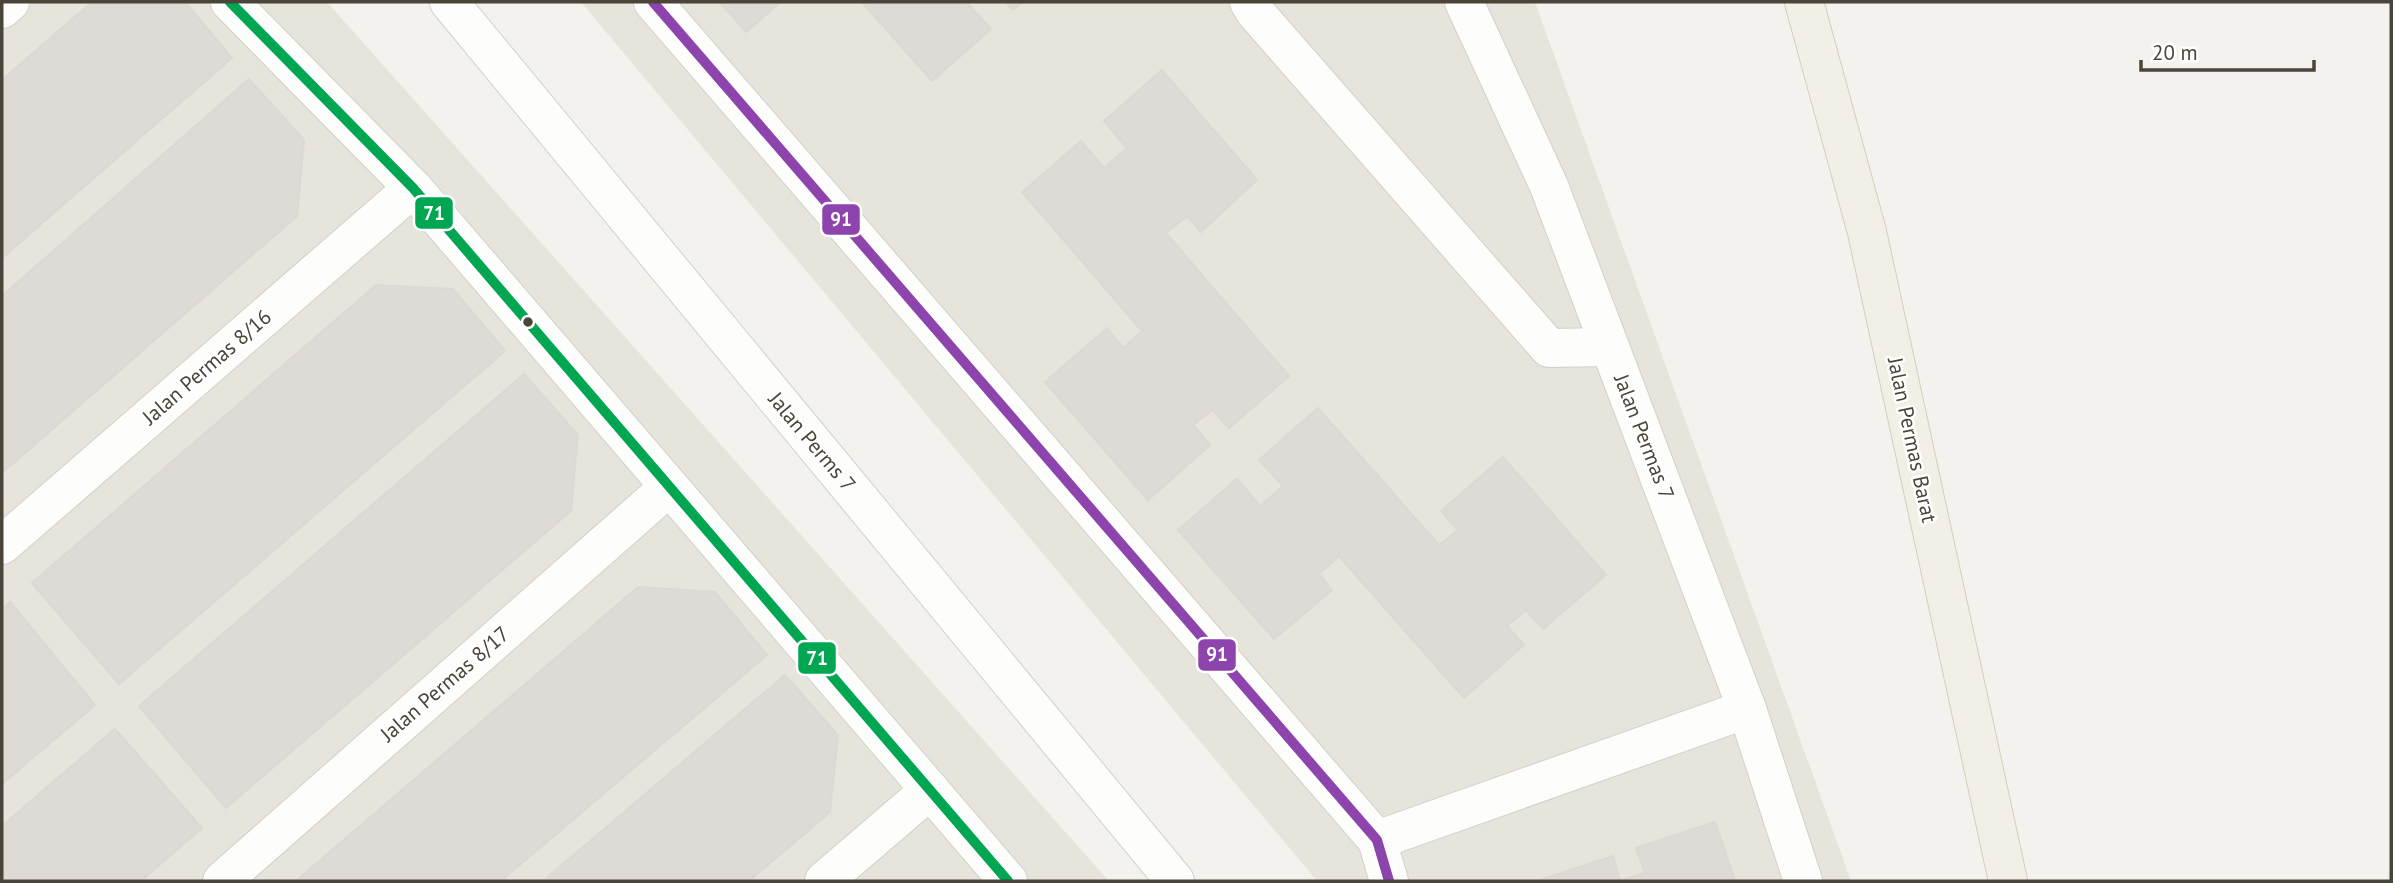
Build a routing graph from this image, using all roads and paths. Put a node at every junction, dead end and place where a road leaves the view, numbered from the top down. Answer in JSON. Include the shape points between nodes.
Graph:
{"nodes":[{"id":1,"x":10,"y":2,"type":"edge"},
{"id":2,"x":230,"y":2,"type":"edge"},
{"id":3,"x":449,"y":2,"type":"edge"},
{"id":4,"x":653,"y":2,"type":"edge"},
{"id":5,"x":1249,"y":2,"type":"edge"},
{"id":6,"x":1464,"y":2,"type":"edge"},
{"id":7,"x":1804,"y":2,"type":"edge"},
{"id":8,"x":2,"y":9,"type":"edge"},
{"id":9,"x":413,"y":188,"type":"junction"},
{"id":10,"x":1610,"y":347,"type":"junction"},
{"id":11,"x":669,"y":487,"type":"junction"},
{"id":12,"x":2,"y":545,"type":"edge"},
{"id":13,"x":1747,"y":709,"type":"junction"},
{"id":14,"x":930,"y":790,"type":"junction"},
{"id":15,"x":1377,"y":840,"type":"junction"},
{"id":16,"x":222,"y":881,"type":"edge"},
{"id":17,"x":824,"y":881,"type":"edge"},
{"id":18,"x":1008,"y":881,"type":"edge"},
{"id":19,"x":1175,"y":881,"type":"edge"},
{"id":20,"x":1389,"y":881,"type":"edge"},
{"id":21,"x":1803,"y":881,"type":"edge"},
{"id":22,"x":2008,"y":881,"type":"edge"}],
"edges":[{"from":1,"to":8,"type":"street"},
{"from":2,"to":9,"type":"street"},
{"from":3,"to":19,"type":"street","name":"Jalan Perms 7"},
{"from":4,"to":15,"type":"street"},
{"from":5,"to":10,"type":"street","via":[[1549,348]]},
{"from":6,"to":10,"type":"street","name":"Jalan Permas 7","via":[[1549,186]]},
{"from":7,"to":22,"type":"main road","name":"Jalan Permas Barat","via":[[1867,232]]},
{"from":9,"to":11,"type":"street"},
{"from":9,"to":12,"type":"street","name":"Jalan Permas 8/16"},
{"from":10,"to":13,"type":"street","name":"Jalan Permas 7"},
{"from":11,"to":14,"type":"street"},
{"from":11,"to":16,"type":"street","name":"Jalan Permas 8/17"},
{"from":13,"to":15,"type":"street"},
{"from":13,"to":21,"type":"street","name":"Jalan Permas 7"},
{"from":14,"to":17,"type":"street"},
{"from":14,"to":18,"type":"street"},
{"from":15,"to":20,"type":"street"}]}
